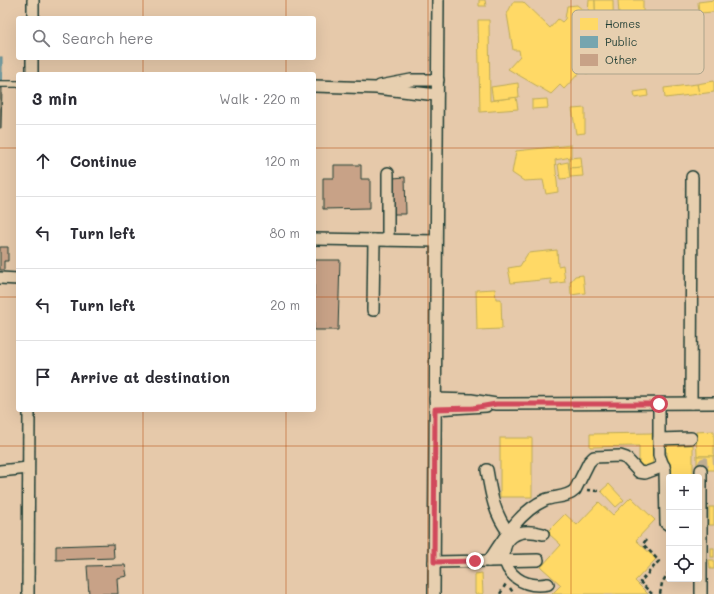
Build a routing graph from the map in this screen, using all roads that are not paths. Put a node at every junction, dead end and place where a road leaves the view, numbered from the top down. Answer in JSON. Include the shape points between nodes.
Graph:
{"nodes":[{"id":1,"x":33,"y":0,"type":"edge"},
{"id":2,"x":438,"y":0,"type":"edge"},
{"id":3,"x":33,"y":16,"type":"edge"},
{"id":4,"x":32,"y":60,"type":"edge"},
{"id":5,"x":32,"y":72,"type":"edge"},
{"id":6,"x":438,"y":80,"type":"junction"},
{"id":7,"x":0,"y":84,"type":"edge"},
{"id":8,"x":16,"y":84,"type":"edge"},
{"id":9,"x":316,"y":86,"type":"edge"},
{"id":10,"x":376,"y":88,"type":"junction"},
{"id":11,"x":437,"y":95,"type":"junction"},
{"id":12,"x":388,"y":173,"type":"dead end"},
{"id":13,"x":692,"y":177,"type":"dead end"},
{"id":14,"x":316,"y":239,"type":"edge"},
{"id":15,"x":374,"y":240,"type":"junction"},
{"id":16,"x":388,"y":240,"type":"junction"},
{"id":17,"x":436,"y":241,"type":"junction"},
{"id":18,"x":0,"y":278,"type":"edge"},
{"id":19,"x":16,"y":279,"type":"edge"},
{"id":20,"x":373,"y":310,"type":"dead end"},
{"id":21,"x":714,"y":403,"type":"edge"},
{"id":22,"x":435,"y":404,"type":"junction"},
{"id":23,"x":659,"y":404,"type":"junction"},
{"id":24,"x":691,"y":404,"type":"junction"},
{"id":25,"x":29,"y":412,"type":"edge"},
{"id":26,"x":691,"y":438,"type":"dead end"},
{"id":27,"x":659,"y":439,"type":"junction"},
{"id":28,"x":664,"y":466,"type":"junction"},
{"id":29,"x":28,"y":468,"type":"junction"},
{"id":30,"x":487,"y":470,"type":"dead end"},
{"id":31,"x":701,"y":470,"type":"dead end"},
{"id":32,"x":0,"y":471,"type":"edge"},
{"id":33,"x":666,"y":523,"type":"edge"},
{"id":34,"x":508,"y":533,"type":"junction"},
{"id":35,"x":543,"y":534,"type":"dead end"},
{"id":36,"x":538,"y":560,"type":"dead end"},
{"id":37,"x":489,"y":561,"type":"junction"},
{"id":38,"x":503,"y":561,"type":"junction"},
{"id":39,"x":434,"y":562,"type":"junction"},
{"id":40,"x":548,"y":584,"type":"dead end"},
{"id":41,"x":28,"y":594,"type":"edge"},
{"id":42,"x":434,"y":594,"type":"edge"},
{"id":43,"x":701,"y":594,"type":"edge"}],
"edges":[{"from":1,"to":3,"type":"street"},
{"from":2,"to":6,"type":"street"},
{"from":4,"to":5,"type":"street"},
{"from":6,"to":10,"type":"street","via":[[411,80]]},
{"from":6,"to":11,"type":"street"},
{"from":7,"to":8,"type":"lane"},
{"from":9,"to":10,"type":"street"},
{"from":10,"to":11,"type":"street"},
{"from":11,"to":17,"type":"street"},
{"from":12,"to":16,"type":"street"},
{"from":13,"to":24,"type":"street"},
{"from":14,"to":15,"type":"street"},
{"from":15,"to":16,"type":"street"},
{"from":15,"to":20,"type":"street"},
{"from":16,"to":17,"type":"street"},
{"from":17,"to":22,"type":"street"},
{"from":18,"to":19,"type":"street"},
{"from":21,"to":24,"type":"street"},
{"from":22,"to":23,"type":"street","via":[[473,408],[496,404]]},
{"from":22,"to":39,"type":"street"},
{"from":23,"to":24,"type":"street"},
{"from":23,"to":27,"type":"street"},
{"from":25,"to":29,"type":"street"},
{"from":26,"to":27,"type":"street"},
{"from":27,"to":28,"type":"street","via":[[659,455]]},
{"from":28,"to":33,"type":"street"},
{"from":28,"to":34,"type":"street","via":[[645,473],[639,472],[626,458],[620,456],[594,457],[588,462],[572,492],[537,504]]},
{"from":29,"to":32,"type":"street"},
{"from":29,"to":41,"type":"street"},
{"from":30,"to":34,"type":"street","via":[[493,505]]},
{"from":31,"to":43,"type":"street"},
{"from":34,"to":37,"type":"street"},
{"from":35,"to":38,"type":"street","via":[[529,532],[516,537],[506,547]]},
{"from":36,"to":38,"type":"street"},
{"from":37,"to":38,"type":"street"},
{"from":37,"to":39,"type":"street"},
{"from":38,"to":40,"type":"street","via":[[510,579],[516,584],[528,589]]},
{"from":39,"to":42,"type":"street"}]}
